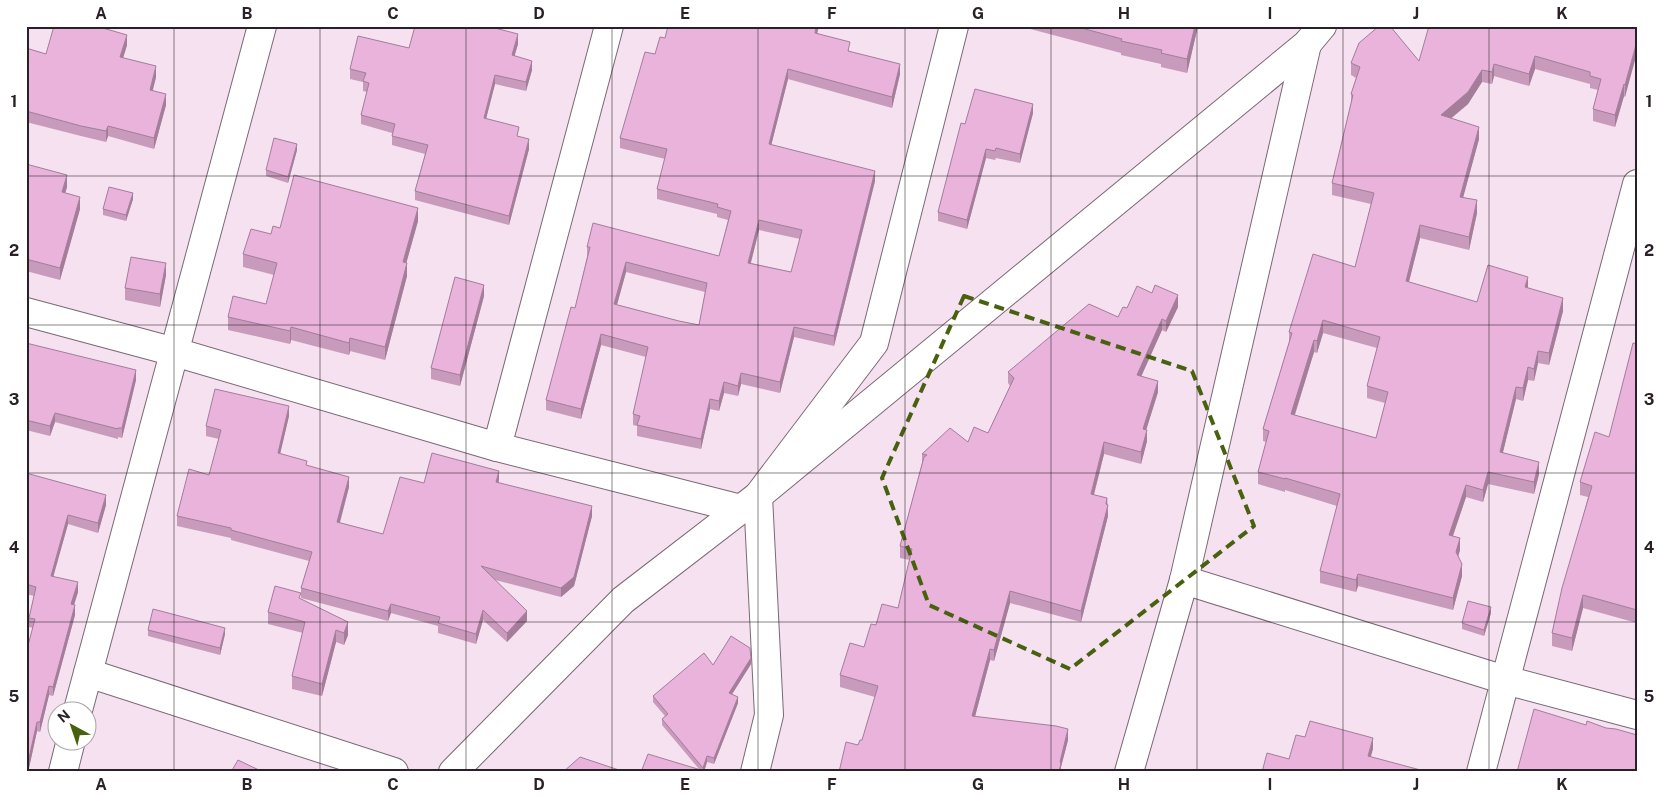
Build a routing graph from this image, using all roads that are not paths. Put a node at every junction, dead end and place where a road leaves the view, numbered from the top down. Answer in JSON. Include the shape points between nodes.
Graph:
{"nodes":[{"id":1,"x":262,"y":26,"type":"edge"},
{"id":2,"x":609,"y":26,"type":"edge"},
{"id":3,"x":954,"y":26,"type":"edge"},
{"id":4,"x":1315,"y":35,"type":"edge"},
{"id":5,"x":1637,"y":184,"type":"edge"},
{"id":6,"x":26,"y":312,"type":"edge"},
{"id":7,"x":174,"y":352,"type":"junction"},
{"id":8,"x":497,"y":446,"type":"junction"},
{"id":9,"x":749,"y":502,"type":"junction"},
{"id":10,"x":1184,"y":580,"type":"junction"},
{"id":11,"x":88,"y":673,"type":"junction"},
{"id":12,"x":1505,"y":680,"type":"junction"},
{"id":13,"x":81,"y":700,"type":"edge"},
{"id":14,"x":1637,"y":715,"type":"edge"},
{"id":15,"x":68,"y":750,"type":"edge"},
{"id":16,"x":63,"y":772,"type":"edge"},
{"id":17,"x":394,"y":772,"type":"edge"},
{"id":18,"x":453,"y":772,"type":"edge"},
{"id":19,"x":756,"y":772,"type":"edge"},
{"id":20,"x":1129,"y":772,"type":"edge"},
{"id":21,"x":1481,"y":772,"type":"edge"}],
"edges":[{"from":1,"to":7,"type":"street"},
{"from":2,"to":8,"type":"street"},
{"from":3,"to":9,"type":"street","via":[[874,343]]},
{"from":4,"to":9,"type":"street"},
{"from":4,"to":10,"type":"street"},
{"from":5,"to":12,"type":"street"},
{"from":6,"to":7,"type":"street"},
{"from":7,"to":8,"type":"street"},
{"from":7,"to":11,"type":"street"},
{"from":8,"to":9,"type":"street"},
{"from":9,"to":18,"type":"street","via":[[623,600]]},
{"from":9,"to":19,"type":"street","via":[[769,715]]},
{"from":10,"to":12,"type":"street"},
{"from":10,"to":20,"type":"street"},
{"from":11,"to":13,"type":"street"},
{"from":11,"to":17,"type":"street"},
{"from":12,"to":14,"type":"street"},
{"from":12,"to":21,"type":"street"},
{"from":15,"to":16,"type":"street"}]}
